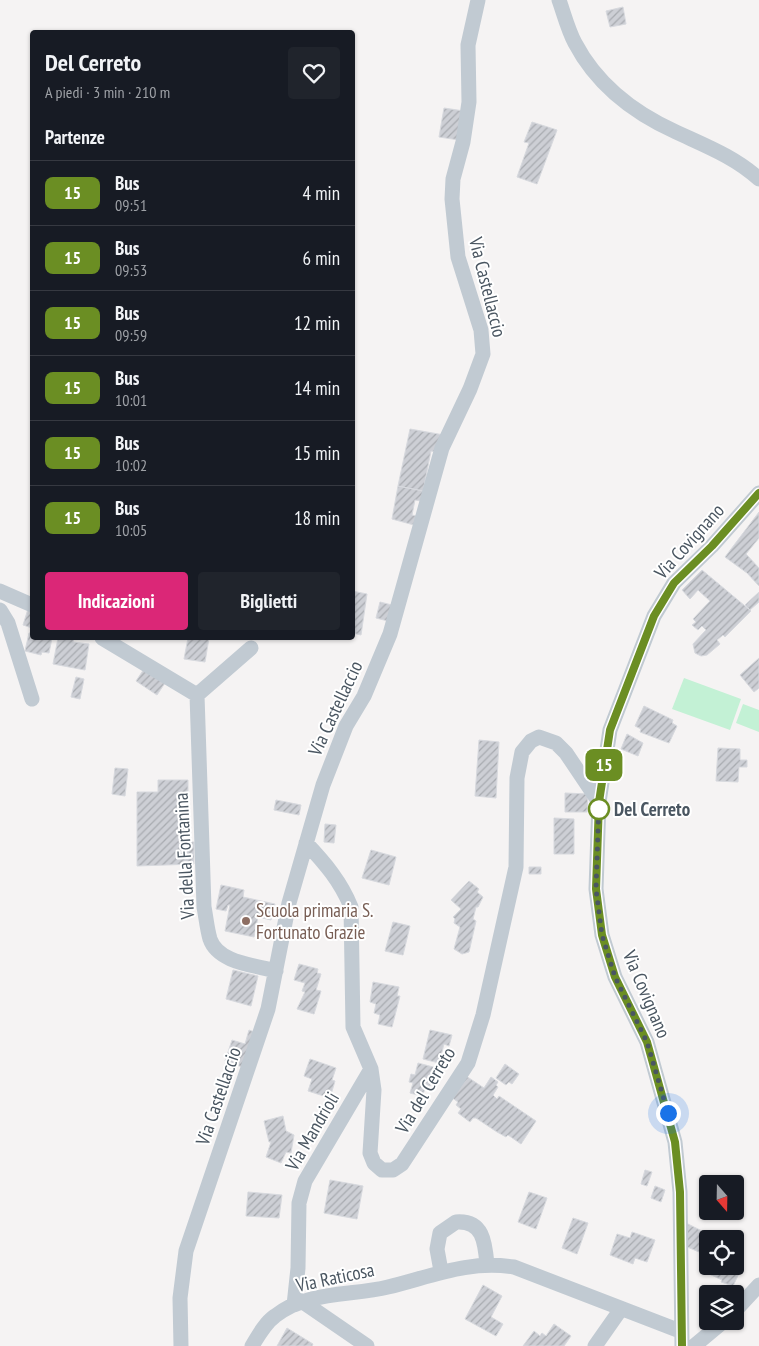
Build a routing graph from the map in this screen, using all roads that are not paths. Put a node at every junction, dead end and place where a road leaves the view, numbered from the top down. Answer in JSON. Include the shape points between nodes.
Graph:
{"nodes":[{"id":1,"x":478,"y":0,"type":"edge"},
{"id":2,"x":559,"y":0,"type":"edge"},
{"id":3,"x":759,"y":179,"type":"edge"},
{"id":4,"x":759,"y":494,"type":"edge"},
{"id":5,"x":0,"y":591,"type":"edge"},
{"id":6,"x":30,"y":604,"type":"edge"},
{"id":7,"x":0,"y":610,"type":"edge"},
{"id":8,"x":105,"y":640,"type":"edge"},
{"id":9,"x":251,"y":648,"type":"dead end"},
{"id":10,"x":197,"y":695,"type":"junction"},
{"id":11,"x":32,"y":699,"type":"dead end"},
{"id":12,"x":599,"y":802,"type":"junction"},
{"id":13,"x":306,"y":843,"type":"junction"},
{"id":14,"x":276,"y":971,"type":"junction"},
{"id":15,"x":371,"y":1070,"type":"junction"},
{"id":16,"x":487,"y":1264,"type":"junction"},
{"id":17,"x":441,"y":1271,"type":"junction"},
{"id":18,"x":759,"y":1285,"type":"edge"},
{"id":19,"x":744,"y":1301,"type":"edge"},
{"id":20,"x":298,"y":1303,"type":"junction"},
{"id":21,"x":621,"y":1308,"type":"junction"},
{"id":22,"x":680,"y":1330,"type":"junction"},
{"id":23,"x":713,"y":1330,"type":"edge"},
{"id":24,"x":181,"y":1346,"type":"edge"},
{"id":25,"x":252,"y":1346,"type":"edge"},
{"id":26,"x":367,"y":1346,"type":"edge"},
{"id":27,"x":594,"y":1346,"type":"edge"},
{"id":28,"x":682,"y":1346,"type":"edge"},
{"id":29,"x":694,"y":1346,"type":"edge"}],
"edges":[{"from":1,"to":13,"type":"street","name":"Via Castellaccio","via":[[468,45],[469,102],[453,178],[452,199],[458,256],[480,330],[483,354],[442,448],[390,634],[364,696],[346,726],[323,785]]},
{"from":2,"to":3,"type":"street","via":[[574,42],[590,69],[622,100],[660,124],[741,163]]},
{"from":4,"to":12,"type":"street","name":"Via Covignano","via":[[674,583],[654,616],[610,730]]},
{"from":5,"to":6,"type":"street"},
{"from":7,"to":11,"type":"street","via":[[8,623]]},
{"from":8,"to":10,"type":"street"},
{"from":9,"to":10,"type":"street"},
{"from":10,"to":14,"type":"street","name":"Via della Fontanina","via":[[204,907],[210,941],[228,958]]},
{"from":12,"to":15,"type":"street","name":"Via del Cerreto","via":[[556,743],[539,737],[522,752],[517,778],[516,867],[483,1015],[468,1063],[402,1164],[392,1170],[382,1170],[374,1164],[370,1154],[374,1090]]},
{"from":12,"to":22,"type":"street","name":"Via Covignano","via":[[596,889],[602,935],[615,977],[647,1042],[675,1142],[680,1192]]},
{"from":13,"to":14,"type":"street","name":"Via Castellaccio","via":[[288,903]]},
{"from":13,"to":15,"type":"street","name":"Via del Cerreto","via":[[328,866],[351,908],[353,1027]]},
{"from":14,"to":24,"type":"street","name":"Via Castellaccio","via":[[268,1009],[186,1251],[180,1298]]},
{"from":15,"to":20,"type":"street","name":"Via Mandrioli","via":[[304,1181],[299,1203]]},
{"from":16,"to":17,"type":"street","name":"Via Raticosa"},
{"from":16,"to":17,"type":"street","via":[[481,1231],[475,1225],[456,1222],[440,1233],[437,1249]]},
{"from":16,"to":21,"type":"street","name":"Via Raticosa","via":[[514,1268]]},
{"from":17,"to":20,"type":"street","name":"Via Raticosa","via":[[388,1287]]},
{"from":18,"to":19,"type":"street"},
{"from":20,"to":25,"type":"street","name":"Via Raticosa","via":[[274,1316]]},
{"from":20,"to":26,"type":"street"},
{"from":21,"to":22,"type":"street","name":"Via Raticosa"},
{"from":21,"to":27,"type":"street"},
{"from":22,"to":28,"type":"street","name":"Via Covignano"},
{"from":23,"to":29,"type":"street"}]}
